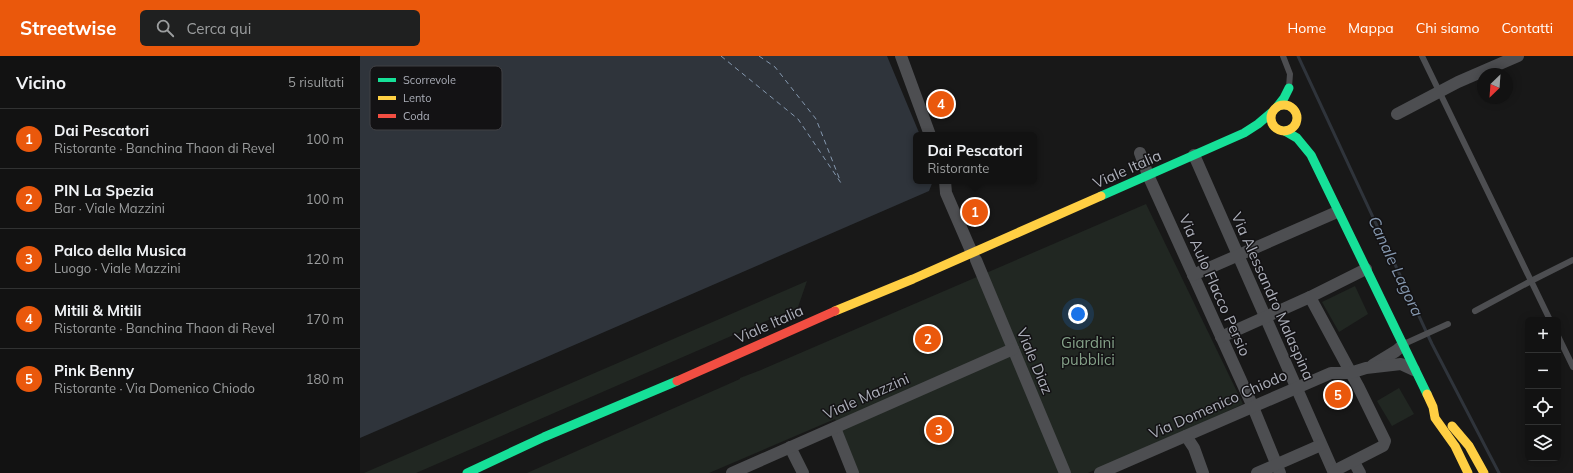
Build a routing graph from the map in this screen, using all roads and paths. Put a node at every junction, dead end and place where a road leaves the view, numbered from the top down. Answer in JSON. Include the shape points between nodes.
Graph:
{"nodes":[{"id":1,"x":901,"y":56,"type":"edge"},
{"id":2,"x":1283,"y":56,"type":"edge"},
{"id":3,"x":1422,"y":56,"type":"edge"},
{"id":4,"x":1518,"y":56,"type":"edge"},
{"id":5,"x":1289,"y":88,"type":"junction"},
{"id":6,"x":1439,"y":93,"type":"junction"},
{"id":7,"x":1293,"y":109,"type":"junction"},
{"id":8,"x":1274,"y":110,"type":"junction"},
{"id":9,"x":1397,"y":114,"type":"dead end"},
{"id":10,"x":1297,"y":119,"type":"junction"},
{"id":11,"x":1276,"y":129,"type":"junction"},
{"id":12,"x":1285,"y":131,"type":"junction"},
{"id":13,"x":929,"y":132,"type":"edge"},
{"id":14,"x":1244,"y":133,"type":"junction"},
{"id":15,"x":1140,"y":153,"type":"dead end"},
{"id":16,"x":1194,"y":155,"type":"junction"},
{"id":17,"x":1311,"y":155,"type":"junction"},
{"id":18,"x":1148,"y":175,"type":"junction"},
{"id":19,"x":944,"y":184,"type":"edge"},
{"id":20,"x":1337,"y":212,"type":"junction"},
{"id":21,"x":974,"y":256,"type":"junction"},
{"id":22,"x":1238,"y":256,"type":"junction"},
{"id":23,"x":1573,"y":260,"type":"edge"},
{"id":24,"x":1366,"y":269,"type":"junction"},
{"id":25,"x":1193,"y":275,"type":"junction"},
{"id":26,"x":1531,"y":281,"type":"junction"},
{"id":27,"x":1310,"y":297,"type":"junction"},
{"id":28,"x":1475,"y":311,"type":"dead end"},
{"id":29,"x":1265,"y":317,"type":"junction"},
{"id":30,"x":1549,"y":317,"type":"edge"},
{"id":31,"x":1448,"y":324,"type":"dead end"},
{"id":32,"x":1221,"y":337,"type":"junction"},
{"id":33,"x":1561,"y":342,"type":"edge"},
{"id":34,"x":1403,"y":345,"type":"junction"},
{"id":35,"x":1013,"y":349,"type":"junction"},
{"id":36,"x":1573,"y":366,"type":"edge"},
{"id":37,"x":1366,"y":368,"type":"junction"},
{"id":38,"x":1414,"y":370,"type":"junction"},
{"id":39,"x":1350,"y":373,"type":"junction"},
{"id":40,"x":1296,"y":388,"type":"junction"},
{"id":41,"x":638,"y":398,"type":"junction"},
{"id":42,"x":1253,"y":407,"type":"junction"},
{"id":43,"x":1433,"y":407,"type":"junction"},
{"id":44,"x":589,"y":428,"type":"dead end"},
{"id":45,"x":837,"y":432,"type":"junction"},
{"id":46,"x":1186,"y":436,"type":"junction"},
{"id":47,"x":1321,"y":445,"type":"junction"},
{"id":48,"x":545,"y":447,"type":"dead end"},
{"id":49,"x":790,"y":447,"type":"junction"},
{"id":50,"x":497,"y":459,"type":"junction"},
{"id":51,"x":1354,"y":462,"type":"junction"},
{"id":52,"x":1278,"y":468,"type":"edge"},
{"id":53,"x":735,"y":472,"type":"edge"},
{"id":54,"x":1334,"y":472,"type":"edge"},
{"id":55,"x":1466,"y":472,"type":"edge"},
{"id":56,"x":467,"y":473,"type":"edge"},
{"id":57,"x":803,"y":473,"type":"edge"},
{"id":58,"x":853,"y":473,"type":"edge"},
{"id":59,"x":1065,"y":473,"type":"edge"},
{"id":60,"x":1100,"y":473,"type":"edge"},
{"id":61,"x":1204,"y":473,"type":"edge"},
{"id":62,"x":1257,"y":473,"type":"edge"},
{"id":63,"x":1360,"y":473,"type":"edge"},
{"id":64,"x":1484,"y":473,"type":"edge"}],
"edges":[{"from":1,"to":13,"type":"street"},
{"from":2,"to":5,"type":"lane","via":[[1290,74]]},
{"from":3,"to":6,"type":"lane"},
{"from":4,"to":6,"type":"street"},
{"from":5,"to":7,"type":"main road"},
{"from":5,"to":8,"type":"main road","name":"Viale Italia"},
{"from":6,"to":9,"type":"street"},
{"from":6,"to":26,"type":"lane"},
{"from":7,"to":8,"type":"main road","via":[[1286,105]]},
{"from":7,"to":10,"type":"main road"},
{"from":8,"to":11,"type":"main road","via":[[1271,122]]},
{"from":8,"to":14,"type":"main road","name":"Viale Italia"},
{"from":10,"to":12,"type":"main road","via":[[1295,126]]},
{"from":10,"to":17,"type":"main road"},
{"from":11,"to":12,"type":"main road"},
{"from":11,"to":14,"type":"main road","name":"Viale Italia","via":[[1257,129]]},
{"from":12,"to":17,"type":"main road","via":[[1300,141]]},
{"from":14,"to":16,"type":"main road","name":"Viale Italia"},
{"from":15,"to":18,"type":"street","name":"Via Aulo Flacco Persio"},
{"from":16,"to":18,"type":"main road","name":"Viale Italia"},
{"from":16,"to":22,"type":"street","name":"Via Alessandro Malaspina"},
{"from":17,"to":20,"type":"main road"},
{"from":18,"to":21,"type":"main road","name":"Viale Italia","via":[[1021,231],[1012,244]]},
{"from":18,"to":25,"type":"street","name":"Via Aulo Flacco Persio"},
{"from":19,"to":21,"type":"street","name":"Viale Diaz","via":[[946,193]]},
{"from":20,"to":22,"type":"street"},
{"from":20,"to":24,"type":"main road"},
{"from":21,"to":35,"type":"street","name":"Viale Diaz"},
{"from":21,"to":41,"type":"main road","name":"Viale Italia","via":[[927,282],[913,279]]},
{"from":22,"to":25,"type":"street"},
{"from":22,"to":29,"type":"street","name":"Via Alessandro Malaspina"},
{"from":23,"to":26,"type":"lane"},
{"from":24,"to":27,"type":"street"},
{"from":24,"to":34,"type":"main road"},
{"from":25,"to":32,"type":"street","name":"Via Aulo Flacco Persio"},
{"from":26,"to":28,"type":"lane"},
{"from":26,"to":30,"type":"lane"},
{"from":27,"to":29,"type":"street"},
{"from":27,"to":39,"type":"street"},
{"from":29,"to":32,"type":"street"},
{"from":29,"to":40,"type":"street","name":"Via Alessandro Malaspina"},
{"from":31,"to":34,"type":"lane"},
{"from":32,"to":42,"type":"street","name":"Via Aulo Flacco Persio"},
{"from":33,"to":36,"type":"lane"},
{"from":34,"to":37,"type":"street"},
{"from":34,"to":38,"type":"main road"},
{"from":35,"to":45,"type":"street","name":"Viale Mazzini"},
{"from":35,"to":59,"type":"street","name":"Viale Diaz"},
{"from":37,"to":38,"type":"street","via":[[1401,364]]},
{"from":37,"to":39,"type":"street","name":"Via Domenico Chiodo"},
{"from":38,"to":43,"type":"main road"},
{"from":39,"to":40,"type":"street","name":"Via Domenico Chiodo","via":[[1331,373]]},
{"from":39,"to":51,"type":"street","via":[[1384,441],[1383,446]]},
{"from":40,"to":42,"type":"street","name":"Via Domenico Chiodo"},
{"from":40,"to":47,"type":"street","name":"Via Alessandro Malaspina"},
{"from":41,"to":44,"type":"main road","name":"Viale Italia"},
{"from":41,"to":50,"type":"main road","name":"Viale Italia"},
{"from":42,"to":46,"type":"street","name":"Via Domenico Chiodo"},
{"from":42,"to":52,"type":"street","name":"Via Aulo Flacco Persio"},
{"from":43,"to":55,"type":"main road","via":[[1435,418],[1455,446]]},
{"from":43,"to":64,"type":"main road","via":[[1460,434]]},
{"from":45,"to":49,"type":"street","name":"Viale Mazzini"},
{"from":45,"to":58,"type":"street"},
{"from":46,"to":60,"type":"street","name":"Via Domenico Chiodo"},
{"from":46,"to":61,"type":"street"},
{"from":47,"to":52,"type":"street"},
{"from":47,"to":54,"type":"street","name":"Via Alessandro Malaspina"},
{"from":48,"to":50,"type":"main road","name":"Viale Italia"},
{"from":49,"to":53,"type":"street","name":"Viale Mazzini"},
{"from":49,"to":57,"type":"street"},
{"from":50,"to":56,"type":"main road","name":"Viale Italia"},
{"from":51,"to":54,"type":"street"},
{"from":51,"to":63,"type":"street"},
{"from":52,"to":62,"type":"street"}]}
